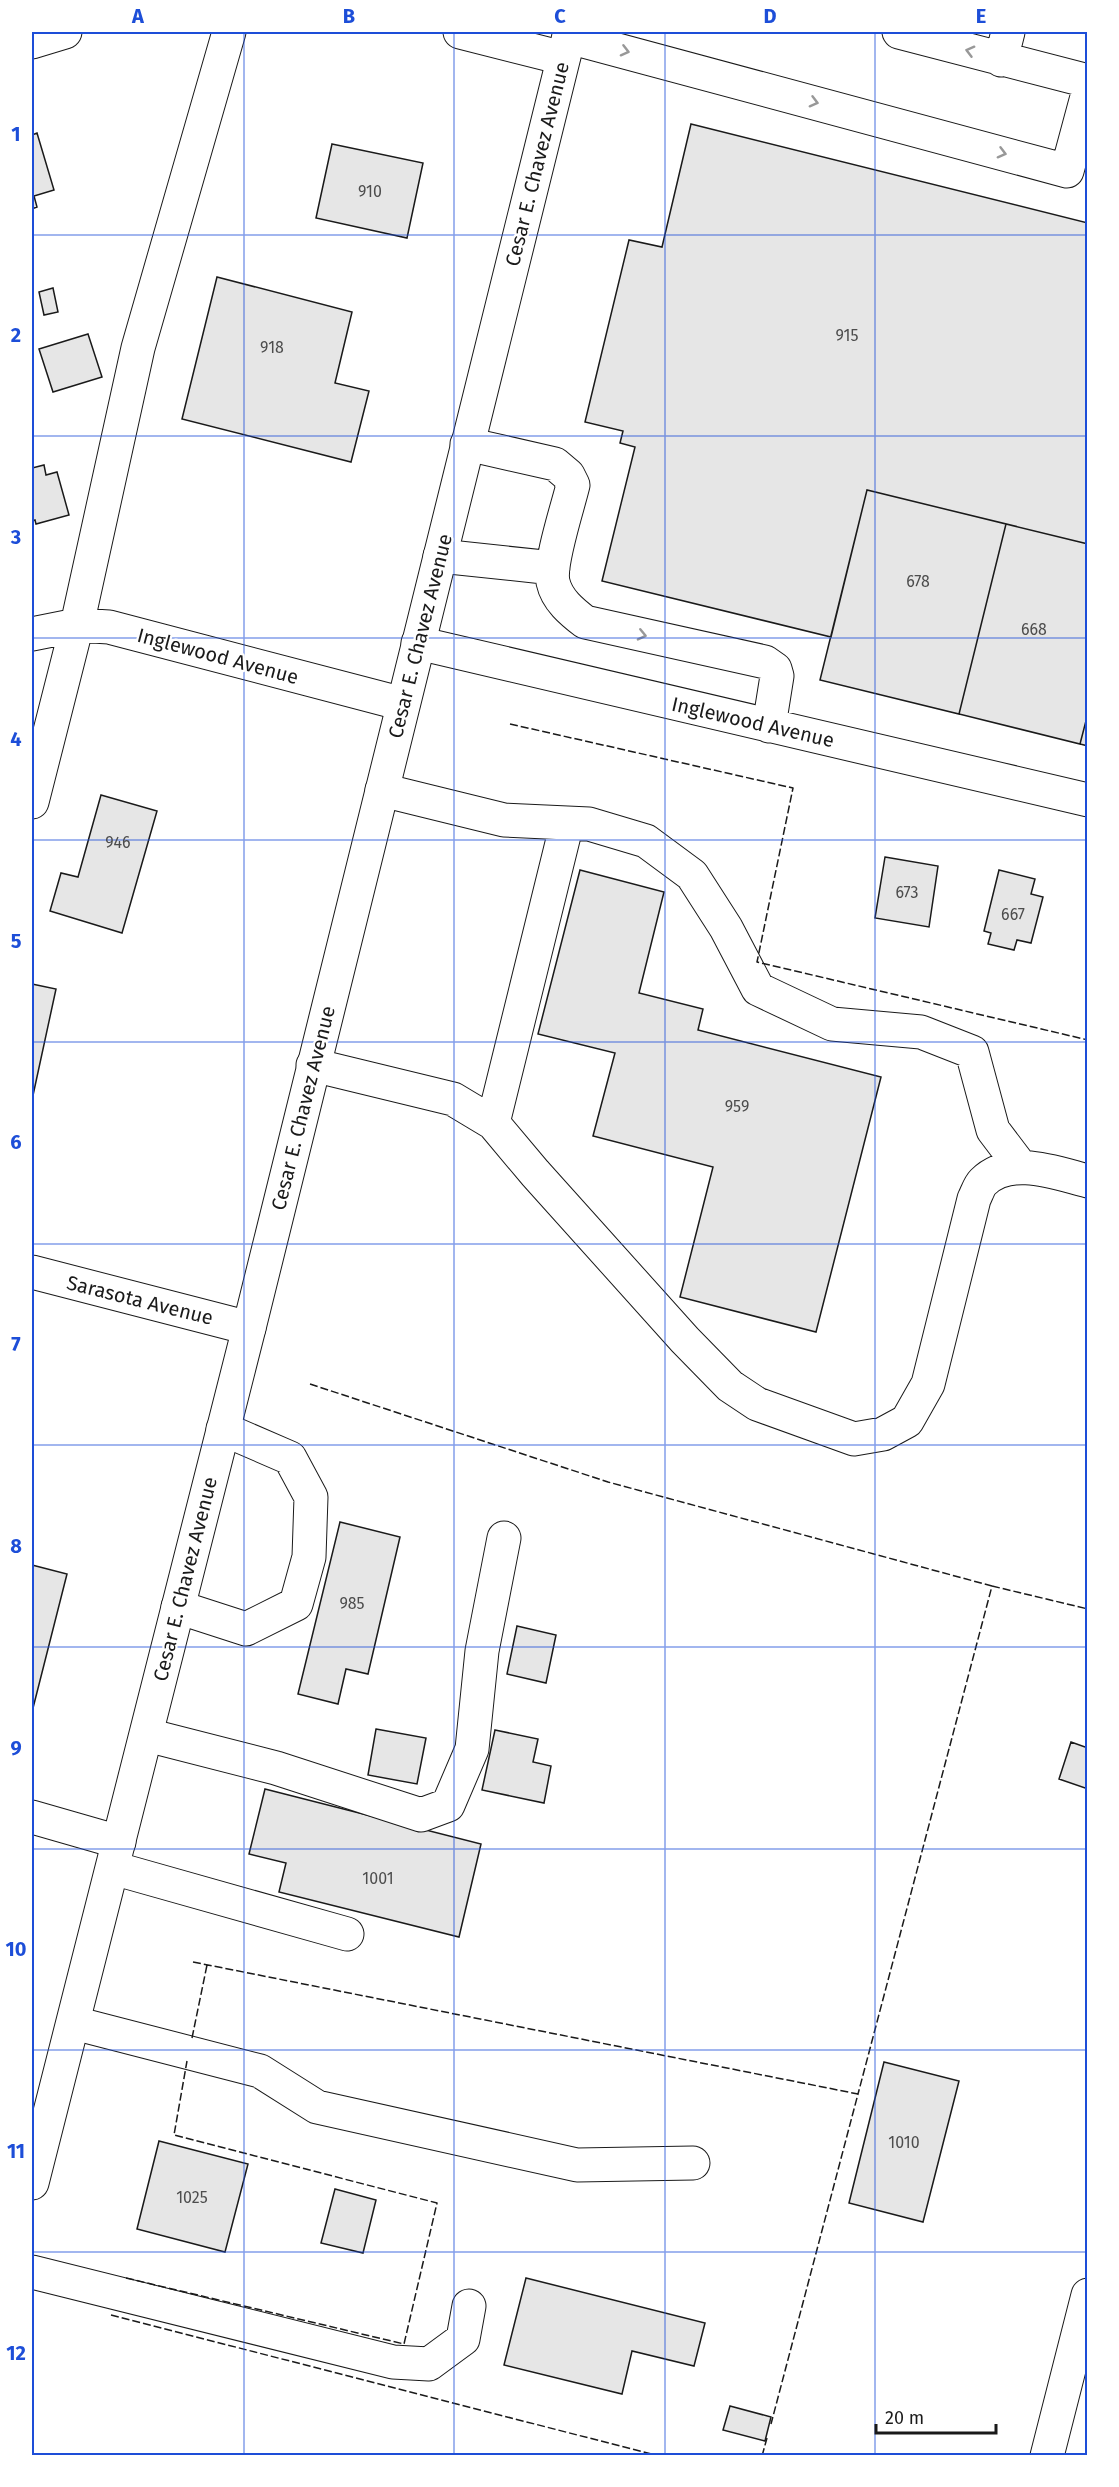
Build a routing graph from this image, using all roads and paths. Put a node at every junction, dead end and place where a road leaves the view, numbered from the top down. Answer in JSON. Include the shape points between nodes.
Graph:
{"nodes":[{"id":1,"x":65,"y":32,"type":"edge"},
{"id":2,"x":229,"y":32,"type":"edge"},
{"id":3,"x":460,"y":32,"type":"edge"},
{"id":4,"x":899,"y":32,"type":"edge"},
{"id":5,"x":32,"y":42,"type":"edge"},
{"id":6,"x":567,"y":42,"type":"edge"},
{"id":7,"x":1004,"y":46,"type":"edge"},
{"id":8,"x":1088,"y":81,"type":"edge"},
{"id":9,"x":1088,"y":93,"type":"edge"},
{"id":10,"x":467,"y":444,"type":"junction"},
{"id":11,"x":440,"y":555,"type":"junction"},
{"id":12,"x":553,"y":568,"type":"junction"},
{"id":13,"x":77,"y":625,"type":"junction"},
{"id":14,"x":32,"y":634,"type":"edge"},
{"id":15,"x":418,"y":643,"type":"junction"},
{"id":16,"x":403,"y":704,"type":"junction"},
{"id":17,"x":769,"y":726,"type":"junction"},
{"id":18,"x":382,"y":789,"type":"junction"},
{"id":19,"x":1088,"y":800,"type":"edge"},
{"id":20,"x":32,"y":801,"type":"edge"},
{"id":21,"x":567,"y":823,"type":"junction"},
{"id":22,"x":313,"y":1065,"type":"junction"},
{"id":23,"x":493,"y":1123,"type":"junction"},
{"id":24,"x":1021,"y":1167,"type":"junction"},
{"id":25,"x":1088,"y":1181,"type":"edge"},
{"id":26,"x":32,"y":1272,"type":"edge"},
{"id":27,"x":249,"y":1328,"type":"junction"},
{"id":28,"x":223,"y":1429,"type":"junction"},
{"id":29,"x":504,"y":1538,"type":"dead end"},
{"id":30,"x":178,"y":1607,"type":"junction"},
{"id":31,"x":147,"y":1735,"type":"junction"},
{"id":32,"x":32,"y":1817,"type":"edge"},
{"id":33,"x":116,"y":1855,"type":"junction"},
{"id":34,"x":347,"y":1934,"type":"dead end"},
{"id":35,"x":74,"y":2023,"type":"junction"},
{"id":36,"x":693,"y":2163,"type":"dead end"},
{"id":37,"x":32,"y":2183,"type":"edge"},
{"id":38,"x":32,"y":2272,"type":"edge"},
{"id":39,"x":1088,"y":2295,"type":"edge"},
{"id":40,"x":469,"y":2306,"type":"dead end"},
{"id":41,"x":1047,"y":2456,"type":"edge"}],
"edges":[{"from":1,"to":5,"type":"main road"},
{"from":2,"to":13,"type":"main road","via":[[138,348]]},
{"from":3,"to":6,"type":"main road"},
{"from":7,"to":4,"type":"main road","one_way":true},
{"from":6,"to":9,"type":"main road","one_way":true,"via":[[1067,171]]},
{"from":6,"to":10,"type":"main road","name":"Cesar E. Chavez Avenue"},
{"from":7,"to":8,"type":"main road"},
{"from":10,"to":11,"type":"main road","name":"Cesar E. Chavez Avenue"},
{"from":10,"to":12,"type":"main road","via":[[555,464],[568,475],[573,484]]},
{"from":11,"to":12,"type":"main road"},
{"from":11,"to":15,"type":"main road","name":"Cesar E. Chavez Avenue"},
{"from":12,"to":17,"type":"main road","one_way":true,"via":[[557,594],[585,622],[765,662],[775,669]]},
{"from":13,"to":14,"type":"main road","name":"Inglewood Avenue"},
{"from":13,"to":16,"type":"main road","name":"Inglewood Avenue","via":[[108,627]]},
{"from":13,"to":20,"type":"main road"},
{"from":15,"to":16,"type":"main road","name":"Cesar E. Chavez Avenue"},
{"from":15,"to":17,"type":"main road","name":"Inglewood Avenue"},
{"from":16,"to":18,"type":"main road","name":"Cesar E. Chavez Avenue"},
{"from":17,"to":19,"type":"main road","name":"Inglewood Avenue"},
{"from":18,"to":21,"type":"main road","via":[[504,820]]},
{"from":18,"to":22,"type":"main road","name":"Cesar E. Chavez Avenue"},
{"from":21,"to":23,"type":"main road"},
{"from":21,"to":24,"type":"main road","via":[[589,824],[646,841],[692,874],[758,989],[832,1024],[921,1032],[972,1052],[993,1130]]},
{"from":22,"to":23,"type":"main road","via":[[453,1098]]},
{"from":22,"to":27,"type":"main road","name":"Cesar E. Chavez Avenue"},
{"from":23,"to":24,"type":"main road","via":[[730,1386],[757,1404],[854,1439],[883,1434],[907,1421],[928,1384],[974,1199],[982,1183]]},
{"from":24,"to":25,"type":"main road"},
{"from":26,"to":27,"type":"main road","name":"Sarasota Avenue"},
{"from":27,"to":28,"type":"main road","name":"Cesar E. Chavez Avenue"},
{"from":28,"to":30,"type":"main road","name":"Cesar E. Chavez Avenue"},
{"from":28,"to":30,"type":"main road","via":[[290,1458],[311,1497],[309,1557],[296,1604],[246,1629]]},
{"from":29,"to":31,"type":"main road","via":[[482,1651],[472,1749],[448,1805],[421,1815],[276,1768]]},
{"from":30,"to":31,"type":"main road","name":"Cesar E. Chavez Avenue"},
{"from":31,"to":33,"type":"main road","name":"Cesar E. Chavez Avenue"},
{"from":32,"to":33,"type":"main road"},
{"from":33,"to":34,"type":"main road"},
{"from":33,"to":35,"type":"main road","name":"Cesar E. Chavez Avenue"},
{"from":35,"to":36,"type":"main road","via":[[260,2071],[316,2107],[576,2165]]},
{"from":35,"to":37,"type":"main road","name":"Cesar E. Chavez Avenue"},
{"from":38,"to":40,"type":"main road","via":[[393,2362],[429,2364],[463,2339]]},
{"from":39,"to":41,"type":"main road"}]}
